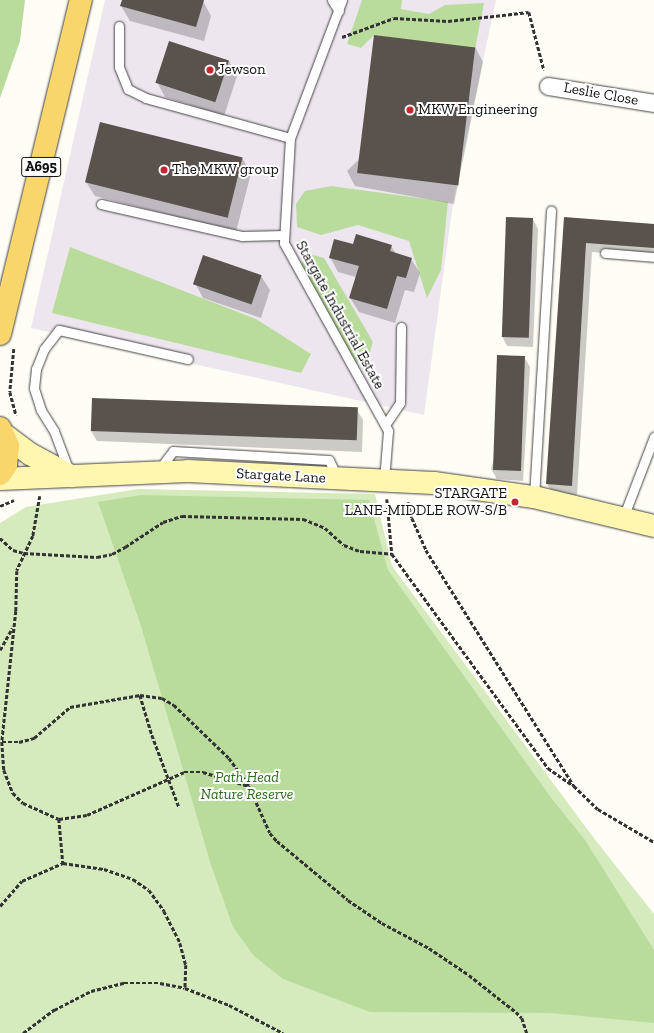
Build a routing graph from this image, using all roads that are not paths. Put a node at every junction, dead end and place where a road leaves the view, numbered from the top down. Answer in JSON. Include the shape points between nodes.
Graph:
{"nodes":[{"id":1,"x":81,"y":0,"type":"edge"},
{"id":2,"x":332,"y":0,"type":"edge"},
{"id":3,"x":342,"y":0,"type":"edge"},
{"id":4,"x":339,"y":11,"type":"junction"},
{"id":5,"x":119,"y":26,"type":"dead end"},
{"id":6,"x":548,"y":86,"type":"road end"},
{"id":7,"x":654,"y":103,"type":"edge"},
{"id":8,"x":290,"y":138,"type":"junction"},
{"id":9,"x":101,"y":204,"type":"dead end"},
{"id":10,"x":551,"y":211,"type":"dead end"},
{"id":11,"x":284,"y":235,"type":"junction"},
{"id":12,"x":605,"y":253,"type":"dead end"},
{"id":13,"x":654,"y":257,"type":"edge"},
{"id":14,"x":400,"y":327,"type":"dead end"},
{"id":15,"x":0,"y":334,"type":"edge"},
{"id":16,"x":188,"y":359,"type":"dead end"},
{"id":17,"x":385,"y":425,"type":"junction"},
{"id":18,"x":3,"y":432,"type":"edge"},
{"id":19,"x":654,"y":437,"type":"edge"},
{"id":20,"x":0,"y":474,"type":"edge"},
{"id":21,"x":71,"y":476,"type":"junction"},
{"id":22,"x":0,"y":479,"type":"edge"},
{"id":23,"x":394,"y":482,"type":"junction"},
{"id":24,"x":534,"y":497,"type":"junction"},
{"id":25,"x":623,"y":518,"type":"junction"},
{"id":26,"x":654,"y":526,"type":"edge"}],
"edges":[{"from":1,"to":15,"type":"main road","number":"A695"},
{"from":2,"to":4,"type":"lane"},
{"from":3,"to":4,"type":"lane","name":"Stargate Industrial Estate"},
{"from":4,"to":8,"type":"lane","name":"Stargate Industrial Estate"},
{"from":5,"to":8,"type":"lane","via":[[119,67],[128,89],[146,98]]},
{"from":6,"to":7,"type":"street","name":"Leslie Close"},
{"from":8,"to":11,"type":"lane","name":"Stargate Industrial Estate"},
{"from":9,"to":11,"type":"lane","via":[[242,236]]},
{"from":10,"to":24,"type":"lane"},
{"from":11,"to":17,"type":"lane","name":"Stargate Industrial Estate","via":[[284,243]]},
{"from":12,"to":13,"type":"lane"},
{"from":14,"to":17,"type":"lane","via":[[400,403]]},
{"from":16,"to":21,"type":"lane","via":[[59,330],[44,349],[36,369],[34,388],[41,410],[54,431]]},
{"from":17,"to":23,"type":"lane","name":"Stargate Industrial Estate","via":[[388,431]]},
{"from":18,"to":20,"type":"main road","via":[[8,455]]},
{"from":18,"to":21,"type":"street","via":[[30,454]]},
{"from":19,"to":25,"type":"lane"},
{"from":21,"to":22,"type":"street","name":"Stargate Lane"},
{"from":21,"to":23,"type":"street","name":"Stargate Lane","via":[[158,471]]},
{"from":23,"to":24,"type":"street","name":"Stargate Lane","via":[[434,483]]},
{"from":24,"to":25,"type":"street","name":"Stargate Lane"},
{"from":25,"to":26,"type":"street","name":"Stargate Lane"}]}
